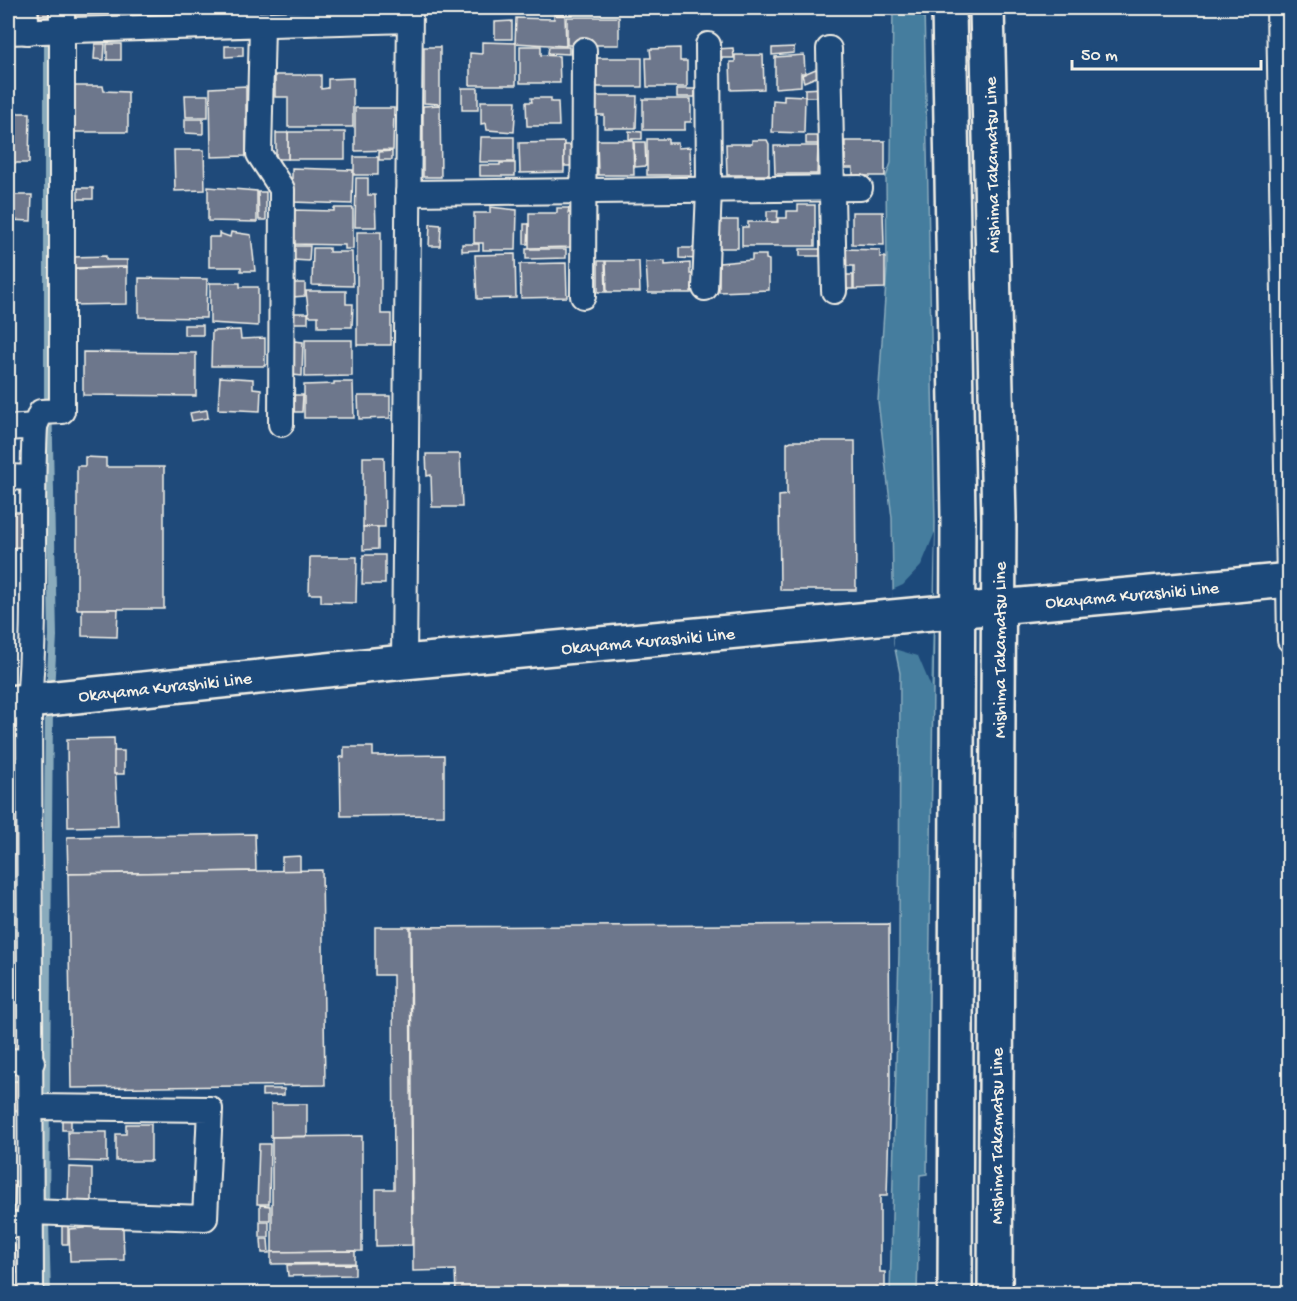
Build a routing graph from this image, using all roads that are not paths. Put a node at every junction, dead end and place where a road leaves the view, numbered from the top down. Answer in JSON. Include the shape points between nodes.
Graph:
{"nodes":[{"id":1,"x":25,"y":8,"type":"edge"},
{"id":2,"x":949,"y":8,"type":"edge"},
{"id":3,"x":987,"y":8,"type":"edge"},
{"id":4,"x":1279,"y":8,"type":"edge"},
{"id":5,"x":410,"y":14,"type":"edge"},
{"id":6,"x":262,"y":24,"type":"junction"},
{"id":7,"x":42,"y":28,"type":"edge"},
{"id":8,"x":708,"y":45,"type":"dead end"},
{"id":9,"x":829,"y":49,"type":"dead end"},
{"id":10,"x":584,"y":50,"type":"dead end"},
{"id":11,"x":860,"y":188,"type":"dead end"},
{"id":12,"x":832,"y":189,"type":"junction"},
{"id":13,"x":709,"y":190,"type":"junction"},
{"id":14,"x":582,"y":191,"type":"junction"},
{"id":15,"x":408,"y":193,"type":"junction"},
{"id":16,"x":705,"y":288,"type":"dead end"},
{"id":17,"x":834,"y":291,"type":"dead end"},
{"id":18,"x":583,"y":296,"type":"dead end"},
{"id":19,"x":45,"y":416,"type":"junction"},
{"id":20,"x":281,"y":424,"type":"dead end"},
{"id":21,"x":8,"y":428,"type":"edge"},
{"id":22,"x":8,"y":477,"type":"edge"},
{"id":23,"x":32,"y":478,"type":"junction"},
{"id":24,"x":1289,"y":580,"type":"edge"},
{"id":25,"x":999,"y":606,"type":"junction"},
{"id":26,"x":945,"y":613,"type":"junction"},
{"id":27,"x":1290,"y":640,"type":"edge"},
{"id":28,"x":404,"y":662,"type":"junction"},
{"id":29,"x":32,"y":700,"type":"edge"},
{"id":30,"x":8,"y":1061,"type":"edge"},
{"id":31,"x":32,"y":1062,"type":"junction"},
{"id":32,"x":41,"y":1107,"type":"junction"},
{"id":33,"x":31,"y":1217,"type":"edge"},
{"id":34,"x":31,"y":1293,"type":"edge"},
{"id":35,"x":955,"y":1293,"type":"edge"},
{"id":36,"x":995,"y":1293,"type":"edge"}],
"edges":[{"from":1,"to":7,"type":"street"},
{"from":2,"to":26,"type":"main road","via":[[958,493]]},
{"from":3,"to":25,"type":"main road","name":"Mishima Takamatsu Line"},
{"from":4,"to":24,"type":"street"},
{"from":5,"to":6,"type":"street"},
{"from":5,"to":15,"type":"street"},
{"from":6,"to":7,"type":"street"},
{"from":6,"to":20,"type":"street","via":[[259,154],[282,189]]},
{"from":7,"to":19,"type":"street","via":[[62,411]]},
{"from":8,"to":13,"type":"street"},
{"from":9,"to":12,"type":"street"},
{"from":10,"to":14,"type":"street"},
{"from":11,"to":12,"type":"street"},
{"from":12,"to":13,"type":"street"},
{"from":12,"to":17,"type":"street"},
{"from":13,"to":14,"type":"street"},
{"from":13,"to":16,"type":"street"},
{"from":14,"to":15,"type":"street"},
{"from":14,"to":18,"type":"street"},
{"from":15,"to":28,"type":"street"},
{"from":19,"to":21,"type":"street"},
{"from":19,"to":23,"type":"street"},
{"from":22,"to":23,"type":"street"},
{"from":23,"to":29,"type":"street"},
{"from":24,"to":25,"type":"main road","name":"Okayama Kurashiki Line"},
{"from":24,"to":27,"type":"street"},
{"from":25,"to":26,"type":"main road","name":"Okayama Kurashiki Line"},
{"from":25,"to":36,"type":"main road","name":"Mishima Takamatsu Line"},
{"from":26,"to":28,"type":"main road","name":"Okayama Kurashiki Line"},
{"from":26,"to":35,"type":"main road"},
{"from":28,"to":29,"type":"main road","name":"Okayama Kurashiki Line"},
{"from":29,"to":31,"type":"street"},
{"from":30,"to":31,"type":"street"},
{"from":31,"to":32,"type":"street"},
{"from":32,"to":33,"type":"street"},
{"from":32,"to":33,"type":"street","via":[[210,1109],[205,1218]]},
{"from":33,"to":34,"type":"street"}]}
